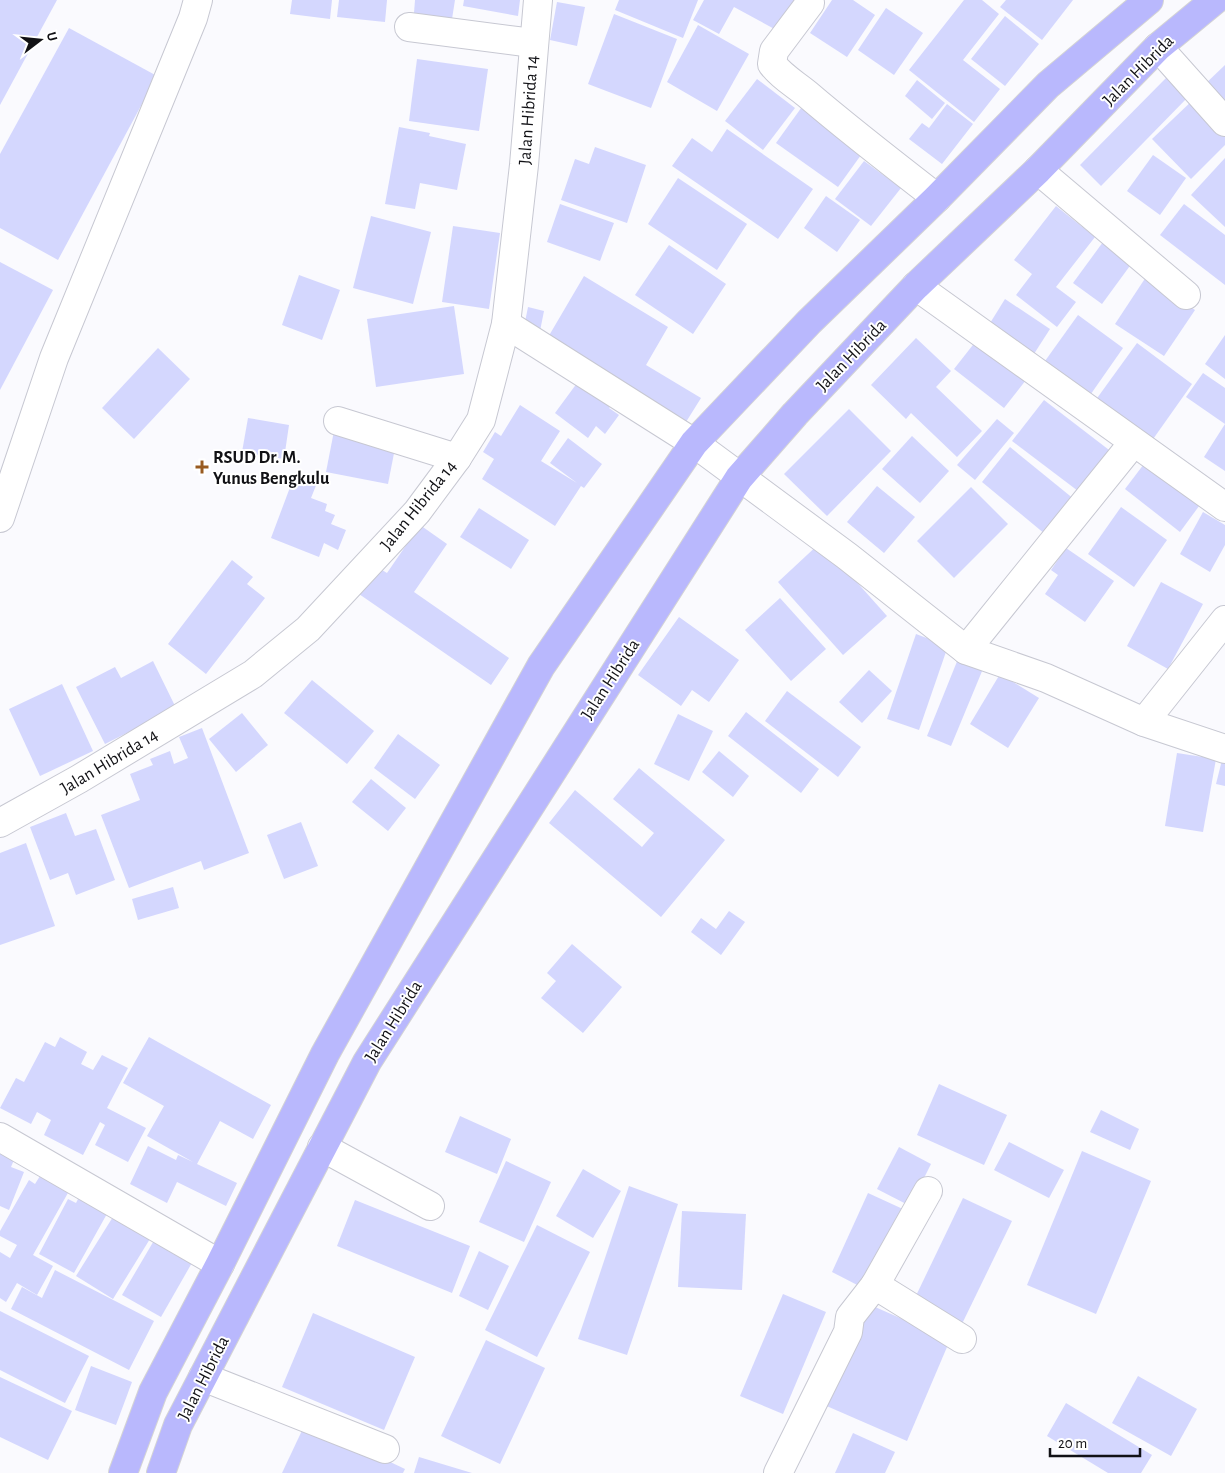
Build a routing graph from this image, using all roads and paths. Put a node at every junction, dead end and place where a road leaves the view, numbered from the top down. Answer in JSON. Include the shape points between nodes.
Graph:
{"nodes":[{"id":1,"x":198,"y":0,"type":"edge"},
{"id":2,"x":538,"y":0,"type":"edge"},
{"id":3,"x":1149,"y":0,"type":"edge"},
{"id":4,"x":1215,"y":0,"type":"edge"},
{"id":5,"x":810,"y":3,"type":"dead end"},
{"id":6,"x":409,"y":27,"type":"dead end"},
{"id":7,"x":533,"y":43,"type":"junction"},
{"id":8,"x":1158,"y":47,"type":"junction"},
{"id":9,"x":1225,"y":122,"type":"edge"},
{"id":10,"x":1038,"y":170,"type":"junction"},
{"id":11,"x":937,"y":198,"type":"junction"},
{"id":12,"x":916,"y":286,"type":"junction"},
{"id":13,"x":1186,"y":295,"type":"dead end"},
{"id":14,"x":506,"y":324,"type":"junction"},
{"id":15,"x":338,"y":421,"type":"dead end"},
{"id":16,"x":694,"y":443,"type":"junction"},
{"id":17,"x":1133,"y":443,"type":"junction"},
{"id":18,"x":457,"y":458,"type":"junction"},
{"id":19,"x":739,"y":478,"type":"junction"},
{"id":20,"x":1225,"y":507,"type":"edge"},
{"id":21,"x":0,"y":518,"type":"edge"},
{"id":22,"x":1225,"y":620,"type":"edge"},
{"id":23,"x":966,"y":650,"type":"junction"},
{"id":24,"x":1144,"y":722,"type":"junction"},
{"id":25,"x":1225,"y":750,"type":"edge"},
{"id":26,"x":0,"y":823,"type":"edge"},
{"id":27,"x":0,"y":1137,"type":"edge"},
{"id":28,"x":322,"y":1147,"type":"junction"},
{"id":29,"x":928,"y":1192,"type":"dead end"},
{"id":30,"x":430,"y":1206,"type":"dead end"},
{"id":31,"x":220,"y":1264,"type":"junction"},
{"id":32,"x":875,"y":1285,"type":"junction"},
{"id":33,"x":962,"y":1339,"type":"dead end"},
{"id":34,"x":203,"y":1377,"type":"junction"},
{"id":35,"x":385,"y":1449,"type":"dead end"},
{"id":36,"x":123,"y":1473,"type":"edge"},
{"id":37,"x":161,"y":1473,"type":"edge"},
{"id":38,"x":778,"y":1473,"type":"edge"}],
"edges":[{"from":1,"to":21,"type":"street","via":[[54,358]]},
{"from":2,"to":7,"type":"street","name":"Jalan Hibrida 14"},
{"from":3,"to":11,"type":"main road","via":[[1048,85]]},
{"from":4,"to":8,"type":"main road","name":"Jalan Hibrida"},
{"from":5,"to":11,"type":"street","via":[[774,51],[772,64],[778,73]]},
{"from":6,"to":7,"type":"street"},
{"from":7,"to":14,"type":"street","name":"Jalan Hibrida 14","via":[[524,165]]},
{"from":8,"to":9,"type":"street"},
{"from":8,"to":10,"type":"main road","name":"Jalan Hibrida"},
{"from":10,"to":12,"type":"main road","name":"Jalan Hibrida"},
{"from":10,"to":13,"type":"street"},
{"from":11,"to":16,"type":"main road","via":[[809,322]]},
{"from":12,"to":17,"type":"street"},
{"from":12,"to":19,"type":"main road","name":"Jalan Hibrida"},
{"from":14,"to":16,"type":"street"},
{"from":14,"to":18,"type":"street","name":"Jalan Hibrida 14","via":[[481,420]]},
{"from":15,"to":18,"type":"street"},
{"from":16,"to":19,"type":"street"},
{"from":16,"to":31,"type":"main road","via":[[541,666],[324,1054]]},
{"from":17,"to":20,"type":"street"},
{"from":17,"to":23,"type":"street"},
{"from":18,"to":26,"type":"street","name":"Jalan Hibrida 14","via":[[417,512],[308,629],[253,674],[79,780]]},
{"from":19,"to":23,"type":"street","via":[[847,556]]},
{"from":19,"to":28,"type":"main road","name":"Jalan Hibrida","via":[[367,1062]]},
{"from":22,"to":24,"type":"street"},
{"from":23,"to":24,"type":"street","via":[[1046,678]]},
{"from":24,"to":25,"type":"street"},
{"from":27,"to":31,"type":"street"},
{"from":28,"to":30,"type":"street"},
{"from":28,"to":34,"type":"main road","name":"Jalan Hibrida"},
{"from":29,"to":32,"type":"street"},
{"from":31,"to":36,"type":"main road","via":[[153,1392]]},
{"from":32,"to":33,"type":"street"},
{"from":32,"to":38,"type":"street","via":[[850,1318],[848,1332]]},
{"from":34,"to":35,"type":"street"},
{"from":34,"to":37,"type":"main road","name":"Jalan Hibrida","via":[[178,1425]]}]}
